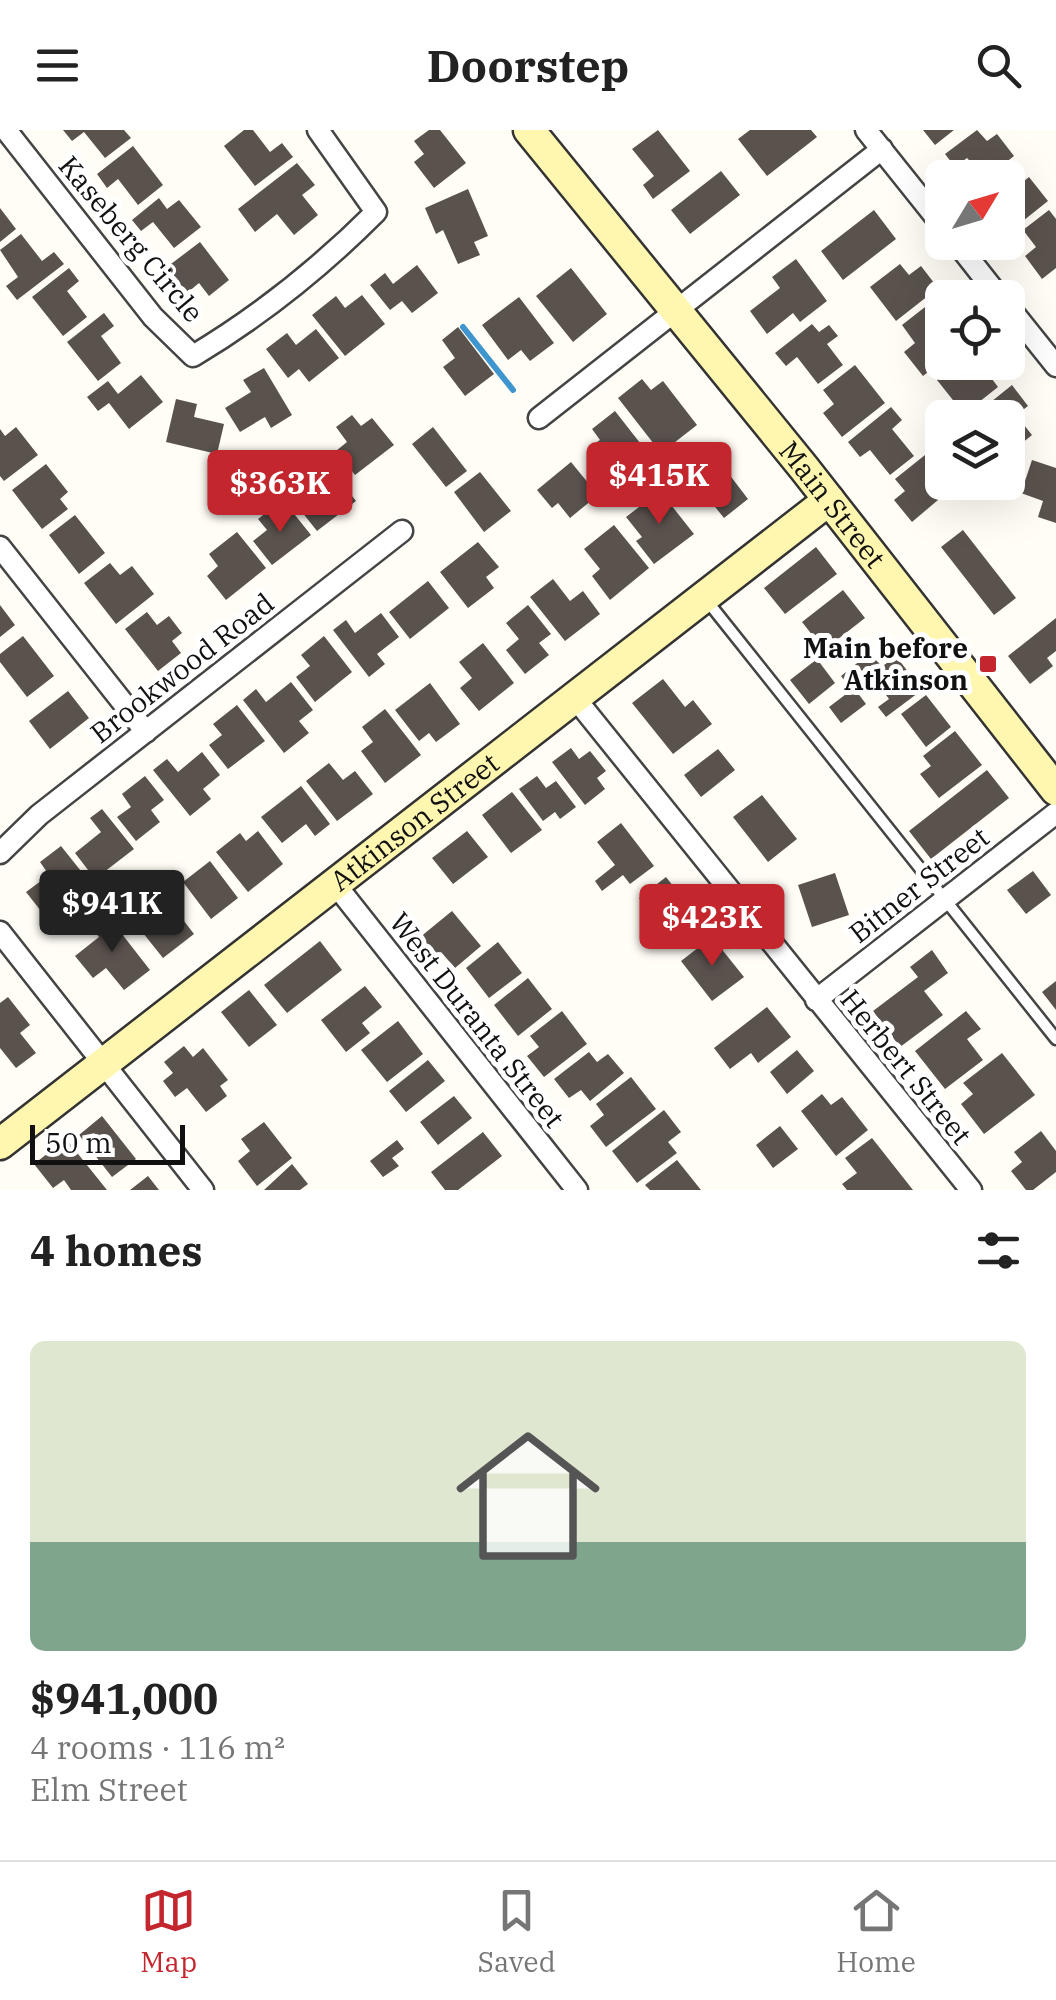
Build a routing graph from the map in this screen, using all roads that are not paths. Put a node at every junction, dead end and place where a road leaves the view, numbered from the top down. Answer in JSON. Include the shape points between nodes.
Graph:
{"nodes":[{"id":1,"x":6,"y":130,"type":"edge"},
{"id":2,"x":318,"y":130,"type":"edge"},
{"id":3,"x":529,"y":130,"type":"edge"},
{"id":4,"x":866,"y":130,"type":"edge"},
{"id":5,"x":882,"y":149,"type":"junction"},
{"id":6,"x":925,"y":203,"type":"edge"},
{"id":7,"x":970,"y":260,"type":"edge"},
{"id":8,"x":986,"y":280,"type":"edge"},
{"id":9,"x":678,"y":314,"type":"junction"},
{"id":10,"x":1025,"y":327,"type":"edge"},
{"id":11,"x":1056,"y":366,"type":"edge"},
{"id":12,"x":539,"y":418,"type":"dead end"},
{"id":13,"x":828,"y":500,"type":"junction"},
{"id":14,"x":402,"y":531,"type":"dead end"},
{"id":15,"x":0,"y":546,"type":"edge"},
{"id":16,"x":704,"y":596,"type":"junction"},
{"id":17,"x":575,"y":698,"type":"junction"},
{"id":18,"x":146,"y":732,"type":"junction"},
{"id":19,"x":1056,"y":790,"type":"edge"},
{"id":20,"x":1056,"y":813,"type":"edge"},
{"id":21,"x":0,"y":852,"type":"edge"},
{"id":22,"x":335,"y":884,"type":"junction"},
{"id":23,"x":945,"y":900,"type":"junction"},
{"id":24,"x":0,"y":932,"type":"edge"},
{"id":25,"x":816,"y":1000,"type":"junction"},
{"id":26,"x":1056,"y":1039,"type":"edge"},
{"id":27,"x":103,"y":1062,"type":"junction"},
{"id":28,"x":0,"y":1144,"type":"edge"},
{"id":29,"x":203,"y":1190,"type":"edge"},
{"id":30,"x":576,"y":1190,"type":"edge"},
{"id":31,"x":971,"y":1190,"type":"edge"}],
"edges":[{"from":1,"to":2,"type":"street","name":"Kaseberg Circle","via":[[152,316],[192,356],[240,328],[376,212]]},
{"from":3,"to":9,"type":"street","name":"Main Street"},
{"from":4,"to":5,"type":"street"},
{"from":5,"to":6,"type":"street"},
{"from":5,"to":9,"type":"street"},
{"from":7,"to":8,"type":"street"},
{"from":9,"to":12,"type":"street"},
{"from":9,"to":13,"type":"street","name":"Main Street"},
{"from":10,"to":11,"type":"street"},
{"from":13,"to":16,"type":"street","name":"Atkinson Street"},
{"from":13,"to":19,"type":"street","name":"Main Street"},
{"from":14,"to":18,"type":"street","name":"Brookwood Road"},
{"from":15,"to":18,"type":"street"},
{"from":16,"to":17,"type":"street","name":"Atkinson Street"},
{"from":16,"to":23,"type":"lane"},
{"from":17,"to":22,"type":"street","name":"Atkinson Street"},
{"from":17,"to":25,"type":"street","name":"Herbert Street"},
{"from":18,"to":21,"type":"street","name":"Brookwood Road"},
{"from":20,"to":23,"type":"street","name":"Bitner Street"},
{"from":22,"to":27,"type":"street","name":"Atkinson Street"},
{"from":22,"to":30,"type":"street","name":"West Duranta Street"},
{"from":23,"to":25,"type":"street","name":"Bitner Street"},
{"from":23,"to":26,"type":"lane"},
{"from":24,"to":27,"type":"street"},
{"from":25,"to":31,"type":"street","name":"Herbert Street"},
{"from":27,"to":28,"type":"street","name":"Atkinson Street"},
{"from":27,"to":29,"type":"street"}]}
